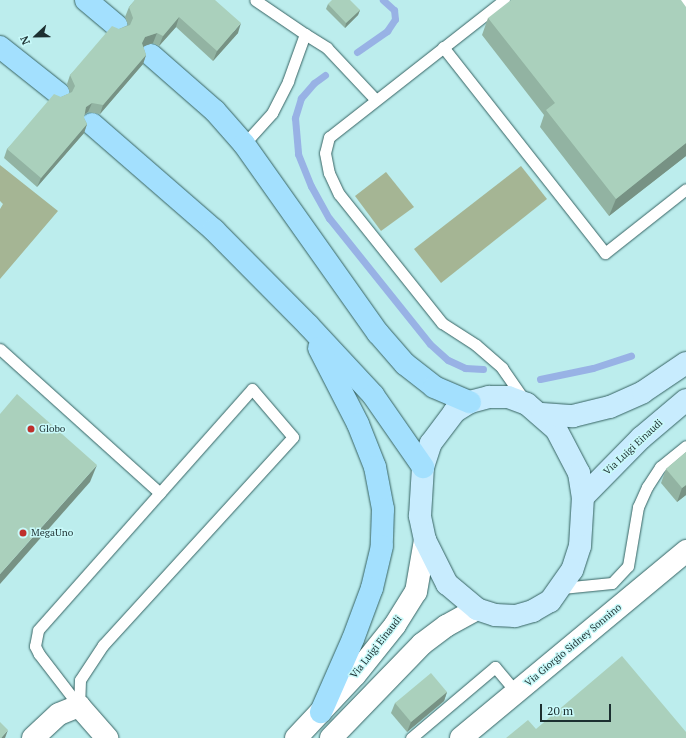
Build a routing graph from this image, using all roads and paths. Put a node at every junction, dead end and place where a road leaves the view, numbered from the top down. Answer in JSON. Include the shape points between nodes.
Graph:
{"nodes":[{"id":1,"x":86,"y":0,"type":"edge"},
{"id":2,"x":254,"y":0,"type":"edge"},
{"id":3,"x":504,"y":0,"type":"edge"},
{"id":4,"x":672,"y":0,"type":"edge"},
{"id":5,"x":684,"y":0,"type":"edge"},
{"id":6,"x":684,"y":8,"type":"edge"},
{"id":7,"x":117,"y":26,"type":"edge"},
{"id":8,"x":305,"y":34,"type":"junction"},
{"id":9,"x":0,"y":47,"type":"edge"},
{"id":10,"x":443,"y":47,"type":"junction"},
{"id":11,"x":151,"y":55,"type":"dead end"},
{"id":12,"x":58,"y":94,"type":"edge"},
{"id":13,"x":376,"y":100,"type":"junction"},
{"id":14,"x":92,"y":124,"type":"dead end"},
{"id":15,"x":244,"y":144,"type":"junction"},
{"id":16,"x":686,"y":189,"type":"edge"},
{"id":17,"x":308,"y":325,"type":"junction"},
{"id":18,"x":0,"y":349,"type":"edge"},
{"id":19,"x":686,"y":363,"type":"edge"},
{"id":20,"x":686,"y":400,"type":"edge"},
{"id":21,"x":470,"y":402,"type":"junction"},
{"id":22,"x":534,"y":409,"type":"junction"},
{"id":23,"x":686,"y":413,"type":"edge"},
{"id":24,"x":664,"y":418,"type":"junction"},
{"id":25,"x":686,"y":446,"type":"edge"},
{"id":26,"x":423,"y":467,"type":"junction"},
{"id":27,"x":160,"y":493,"type":"junction"},
{"id":28,"x":584,"y":497,"type":"junction"},
{"id":29,"x":425,"y":540,"type":"junction"},
{"id":30,"x":686,"y":551,"type":"edge"},
{"id":31,"x":562,"y":588,"type":"junction"},
{"id":32,"x":477,"y":609,"type":"junction"},
{"id":33,"x":516,"y":692,"type":"junction"},
{"id":34,"x":321,"y":712,"type":"junction"},
{"id":35,"x":88,"y":721,"type":"edge"},
{"id":36,"x":33,"y":738,"type":"edge"},
{"id":37,"x":107,"y":738,"type":"edge"},
{"id":38,"x":296,"y":738,"type":"edge"},
{"id":39,"x":331,"y":738,"type":"edge"},
{"id":40,"x":411,"y":738,"type":"edge"},
{"id":41,"x":461,"y":738,"type":"edge"}],
"edges":[{"from":1,"to":7,"type":"highway"},
{"from":2,"to":8,"type":"lane"},
{"from":3,"to":10,"type":"lane"},
{"from":4,"to":6,"type":"lane"},
{"from":5,"to":6,"type":"lane"},
{"from":8,"to":13,"type":"lane","via":[[327,48]]},
{"from":8,"to":15,"type":"lane","via":[[288,81],[272,113]]},
{"from":9,"to":12,"type":"highway"},
{"from":10,"to":13,"type":"lane"},
{"from":10,"to":16,"type":"lane","via":[[605,253]]},
{"from":11,"to":15,"type":"highway","via":[[215,111]]},
{"from":13,"to":22,"type":"lane","via":[[329,137],[325,153],[329,173],[339,194],[442,323],[476,345],[502,368]]},
{"from":14,"to":17,"type":"highway","via":[[214,230]]},
{"from":15,"to":21,"type":"highway","via":[[378,333],[405,364],[434,387]]},
{"from":17,"to":26,"type":"highway","via":[[373,395]]},
{"from":17,"to":34,"type":"highway","via":[[376,466],[383,509],[382,546],[372,588]]},
{"from":18,"to":27,"type":"lane"},
{"from":19,"to":22,"type":"main road","name":"Via Luigi Einaudi","via":[[643,392],[610,407],[573,416]]},
{"from":20,"to":24,"type":"main road","name":"Via Luigi Einaudi"},
{"from":21,"to":22,"type":"main road","name":"Via Luigi Einaudi","via":[[489,397],[508,397]]},
{"from":21,"to":26,"type":"main road","name":"Via Luigi Einaudi","via":[[454,412],[442,425],[431,443]]},
{"from":22,"to":28,"type":"main road","name":"Via Luigi Einaudi","via":[[556,429],[569,450]]},
{"from":23,"to":24,"type":"lane"},
{"from":24,"to":28,"type":"main road","name":"Via Luigi Einaudi","via":[[620,458]]},
{"from":25,"to":31,"type":"lane","via":[[660,467],[647,487],[638,507],[628,566],[612,583]]},
{"from":26,"to":29,"type":"main road","name":"Via Luigi Einaudi","via":[[420,516]]},
{"from":27,"to":35,"type":"lane","via":[[38,630],[35,646],[39,654]]},
{"from":27,"to":35,"type":"lane","via":[[252,389],[292,437],[103,645],[80,680]]},
{"from":28,"to":31,"type":"main road","name":"Via Luigi Einaudi","via":[[584,522],[580,546],[572,570]]},
{"from":29,"to":32,"type":"main road","name":"Via Luigi Einaudi","via":[[447,584]]},
{"from":29,"to":34,"type":"main road","name":"Via Luigi Einaudi","via":[[416,592],[395,625]]},
{"from":30,"to":33,"type":"main road","name":"Via Giorgio Sidney Sonnino"},
{"from":31,"to":32,"type":"main road","name":"Via Luigi Einaudi","via":[[550,601],[533,611],[514,616],[496,615]]},
{"from":32,"to":39,"type":"main road","via":[[446,626],[422,644]]},
{"from":33,"to":40,"type":"lane","via":[[495,667]]},
{"from":33,"to":41,"type":"main road","name":"Via Giorgio Sidney Sonnino"},
{"from":34,"to":38,"type":"main road","name":"Via Luigi Einaudi"},
{"from":35,"to":36,"type":"main road","via":[[59,714]]},
{"from":35,"to":37,"type":"main road"}]}
